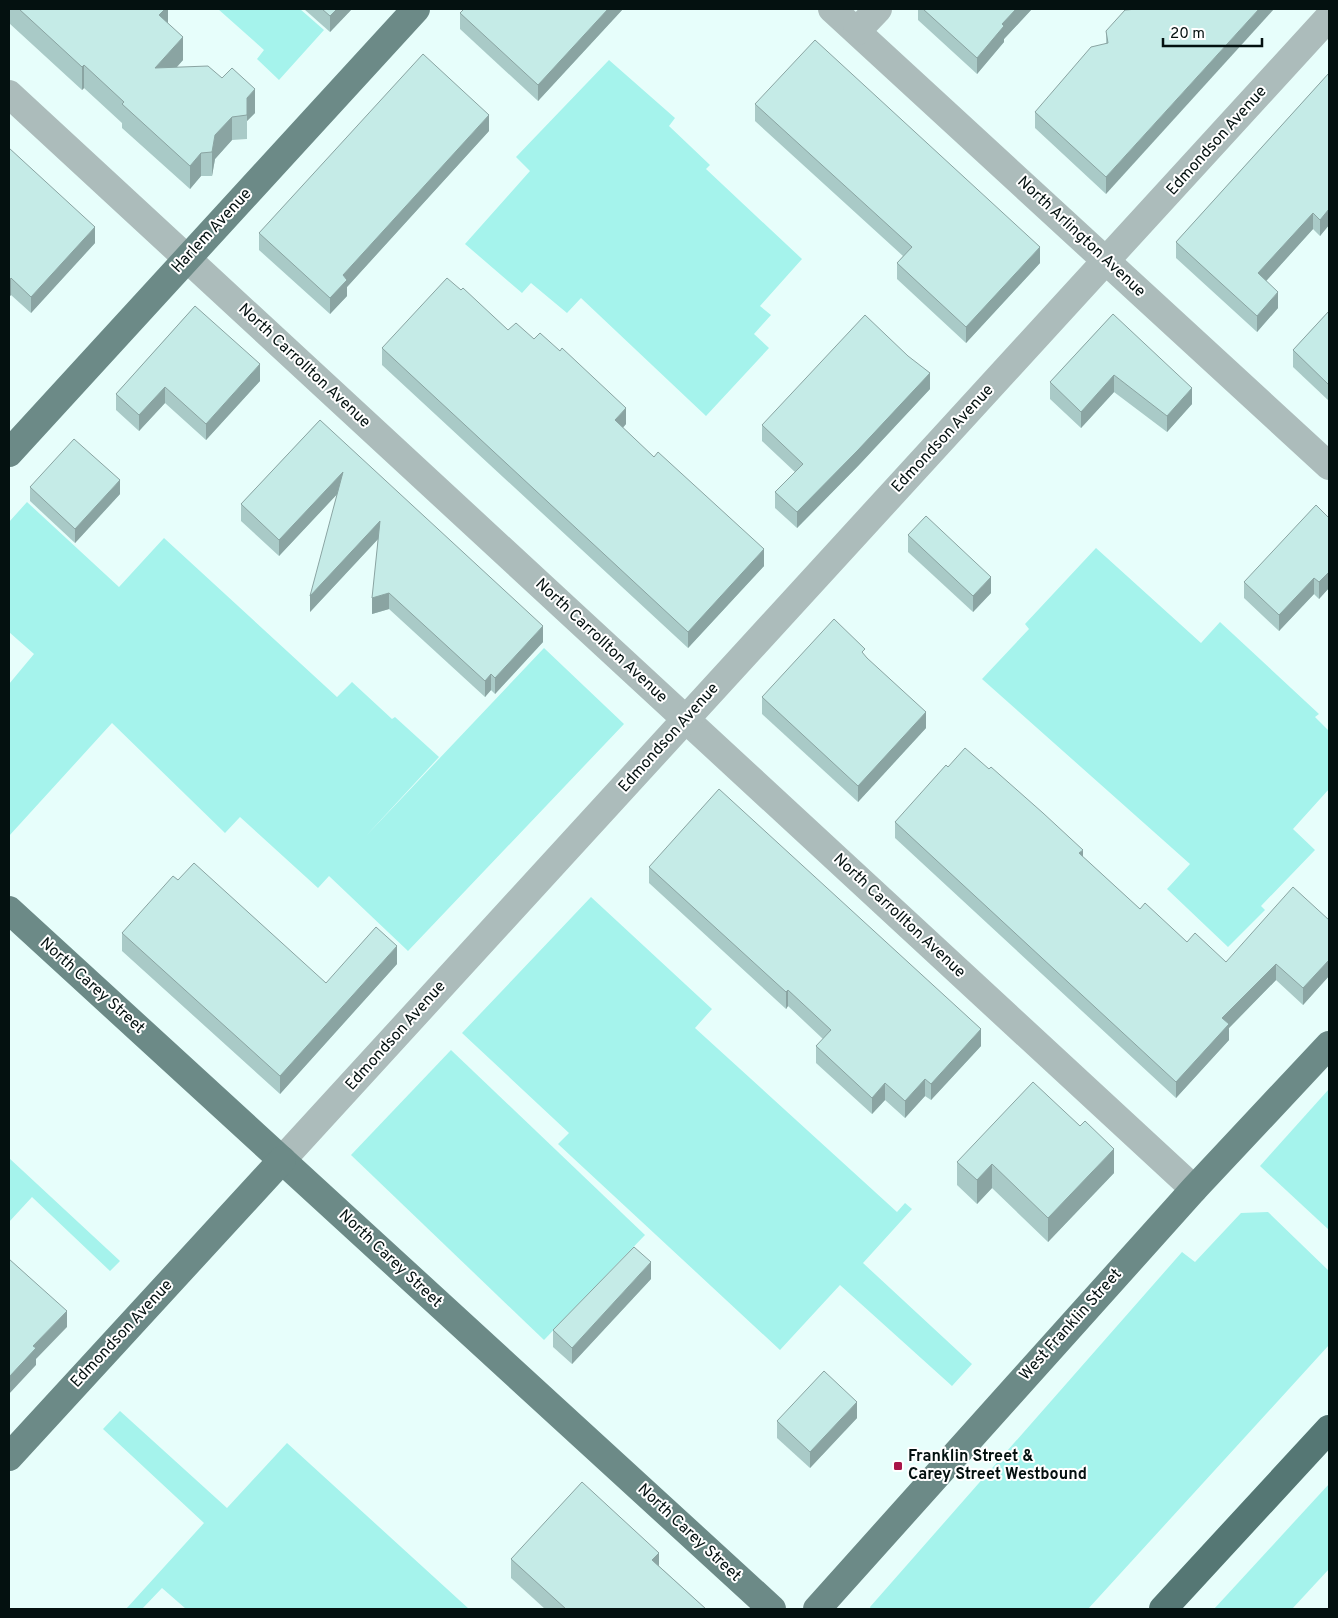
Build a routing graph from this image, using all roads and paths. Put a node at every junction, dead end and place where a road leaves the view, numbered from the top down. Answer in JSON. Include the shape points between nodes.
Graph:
{"nodes":[{"id":1,"x":416,"y":9,"type":"edge"},
{"id":2,"x":832,"y":9,"type":"edge"},
{"id":3,"x":878,"y":9,"type":"edge"},
{"id":4,"x":1329,"y":17,"type":"edge"},
{"id":5,"x":857,"y":31,"type":"junction"},
{"id":6,"x":9,"y":94,"type":"edge"},
{"id":7,"x":187,"y":258,"type":"junction"},
{"id":8,"x":1107,"y":260,"type":"junction"},
{"id":9,"x":9,"y":453,"type":"edge"},
{"id":10,"x":1329,"y":466,"type":"edge"},
{"id":11,"x":686,"y":720,"type":"junction"},
{"id":12,"x":9,"y":910,"type":"edge"},
{"id":13,"x":1329,"y":1045,"type":"edge"},
{"id":14,"x":282,"y":1160,"type":"junction"},
{"id":15,"x":1194,"y":1189,"type":"junction"},
{"id":16,"x":1329,"y":1429,"type":"edge"},
{"id":17,"x":9,"y":1457,"type":"edge"},
{"id":18,"x":772,"y":1609,"type":"edge"},
{"id":19,"x":816,"y":1609,"type":"edge"},
{"id":20,"x":1163,"y":1609,"type":"edge"}],
"edges":[{"from":1,"to":7,"type":"main road","name":"Harlem Avenue"},
{"from":2,"to":5,"type":"street","name":"North Arlington Avenue"},
{"from":3,"to":5,"type":"street"},
{"from":4,"to":8,"type":"street","name":"Edmondson Avenue"},
{"from":5,"to":8,"type":"street","name":"North Arlington Avenue"},
{"from":6,"to":7,"type":"street","name":"North Carrollton Avenue"},
{"from":7,"to":9,"type":"main road","name":"Harlem Avenue"},
{"from":7,"to":11,"type":"street","name":"North Carrollton Avenue"},
{"from":8,"to":10,"type":"street","name":"North Arlington Avenue"},
{"from":8,"to":11,"type":"street","name":"Edmondson Avenue"},
{"from":11,"to":14,"type":"street","name":"Edmondson Avenue"},
{"from":11,"to":15,"type":"street","name":"North Carrollton Avenue"},
{"from":12,"to":14,"type":"main road","name":"North Carey Street"},
{"from":13,"to":15,"type":"main road","name":"West Franklin Street"},
{"from":14,"to":17,"type":"main road","name":"Edmondson Avenue"},
{"from":14,"to":18,"type":"main road","name":"North Carey Street"},
{"from":15,"to":19,"type":"main road","name":"West Franklin Street"},
{"from":16,"to":20,"type":"highway"}]}
